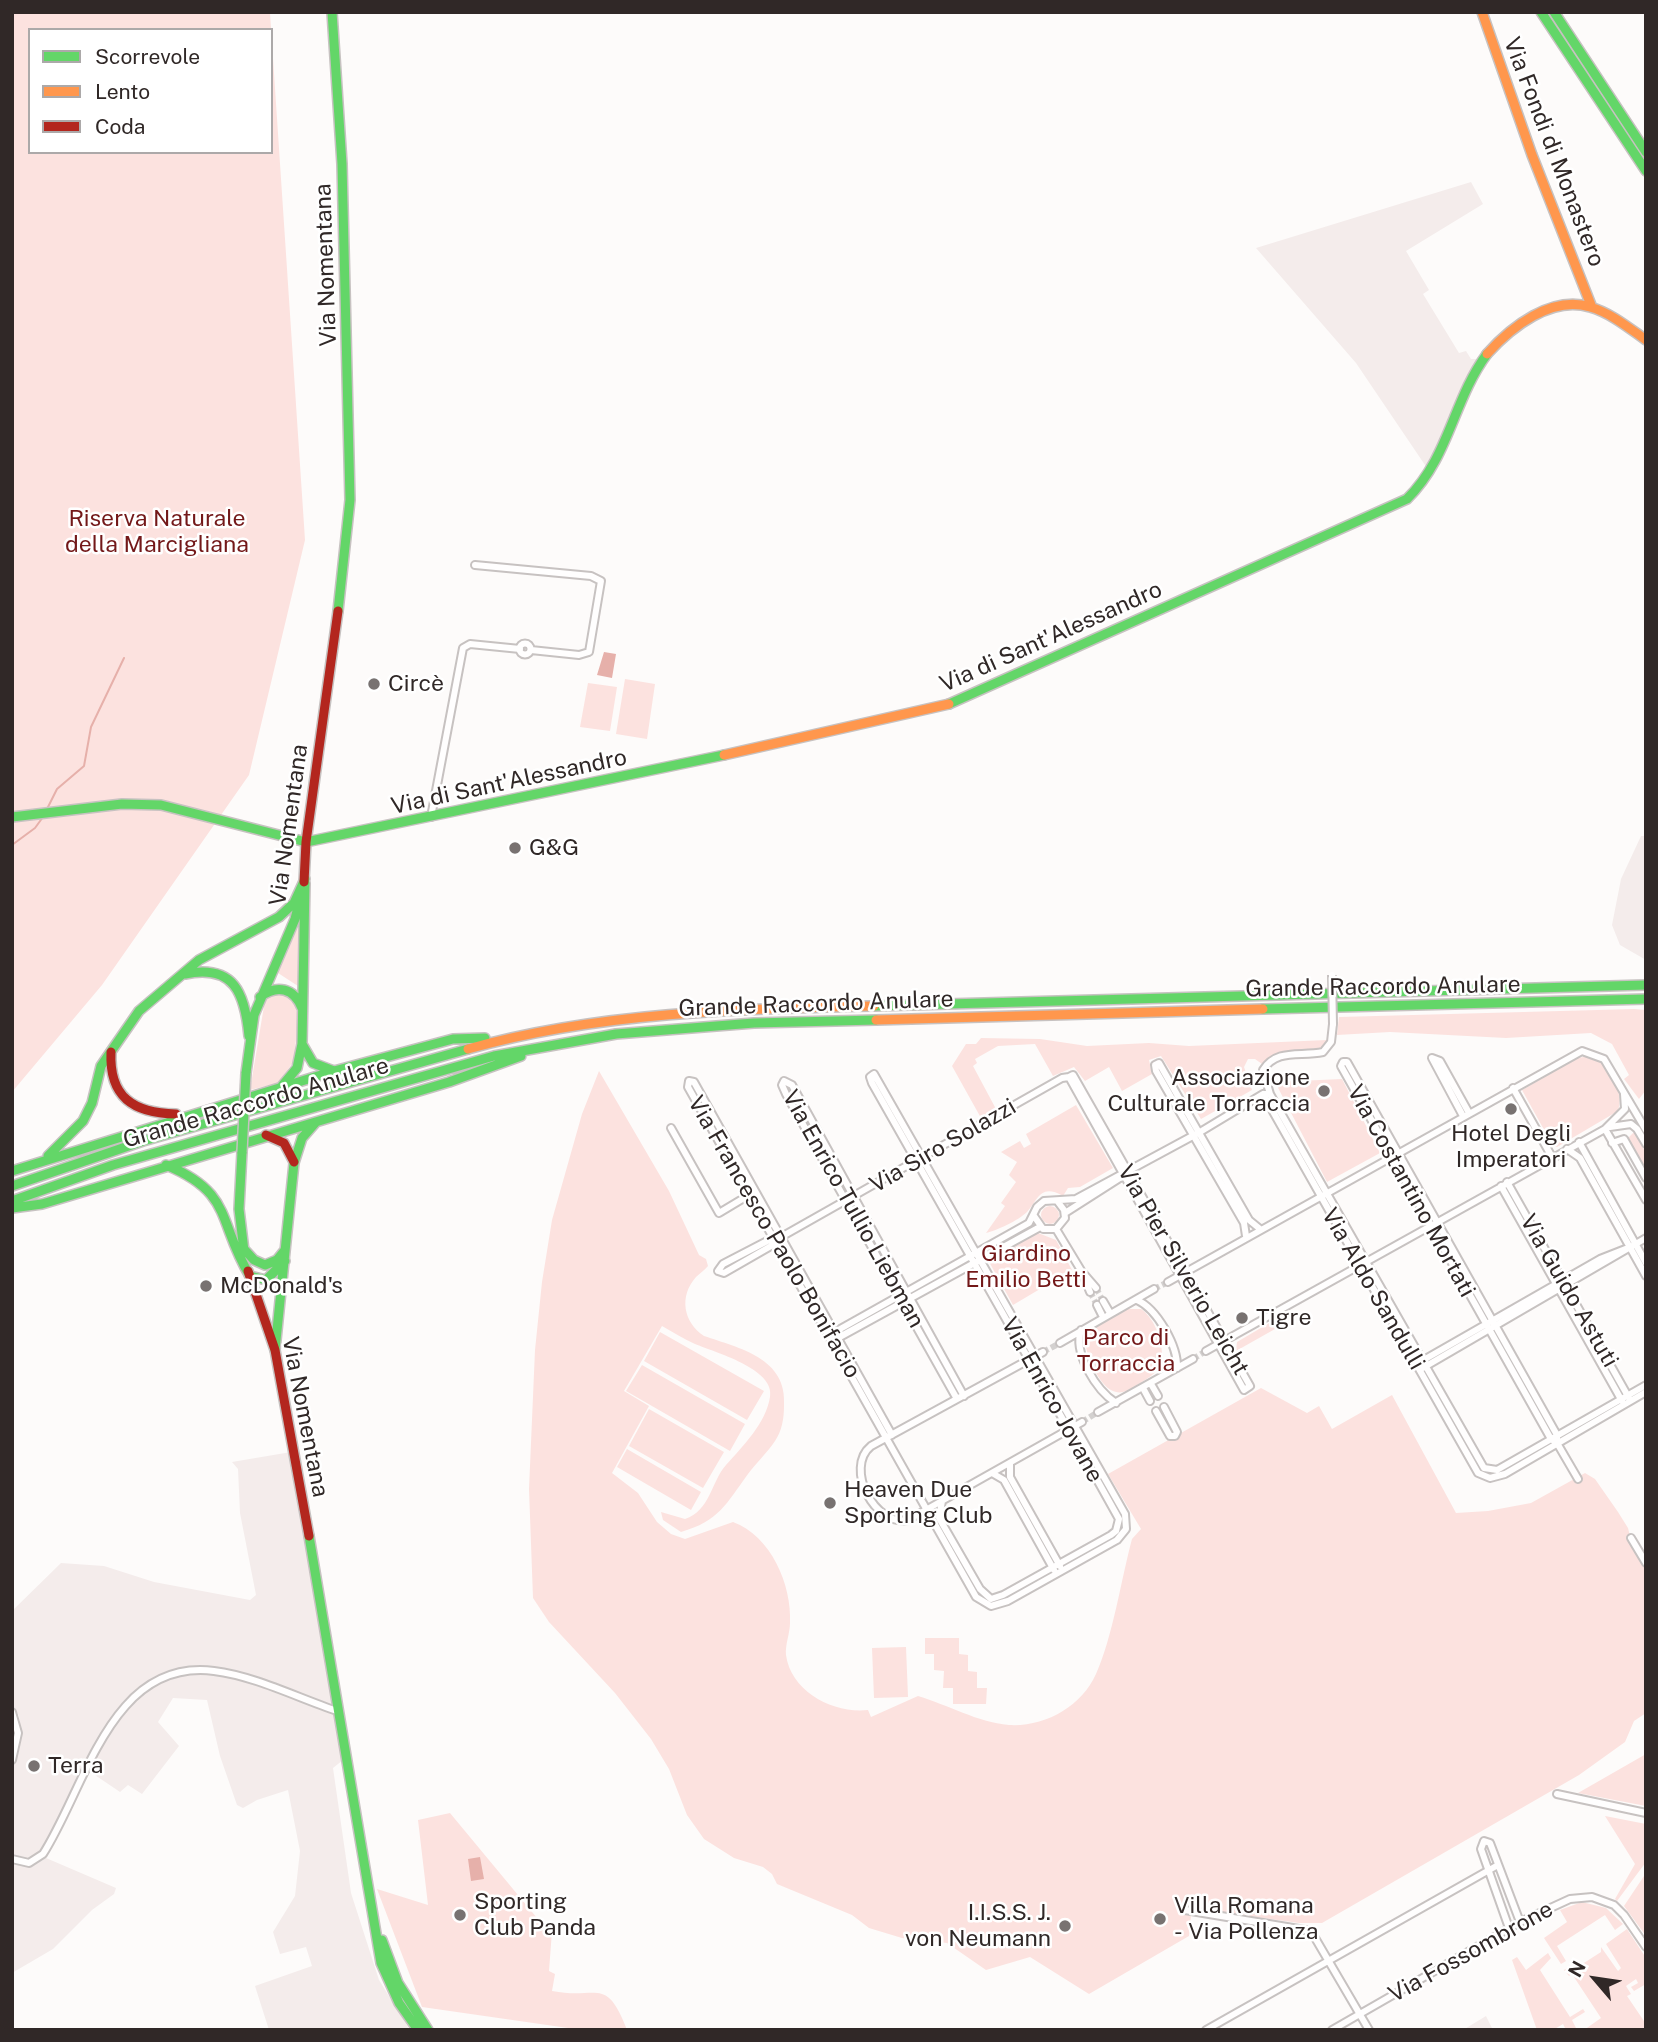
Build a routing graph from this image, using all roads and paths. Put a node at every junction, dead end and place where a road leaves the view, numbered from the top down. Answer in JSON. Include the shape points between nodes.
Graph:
{"nodes":[{"id":1,"x":332,"y":12,"type":"edge"},
{"id":2,"x":1482,"y":12,"type":"edge"},
{"id":3,"x":1541,"y":12,"type":"edge"},
{"id":4,"x":1554,"y":12,"type":"edge"},
{"id":5,"x":1646,"y":152,"type":"edge"},
{"id":6,"x":1646,"y":171,"type":"edge"},
{"id":7,"x":1591,"y":305,"type":"junction"},
{"id":8,"x":1646,"y":340,"type":"edge"},
{"id":9,"x":475,"y":565,"type":"dead end"},
{"id":10,"x":12,"y":817,"type":"edge"},
{"id":11,"x":431,"y":817,"type":"junction"},
{"id":12,"x":306,"y":842,"type":"junction"},
{"id":13,"x":305,"y":879,"type":"junction"},
{"id":14,"x":1332,"y":975,"type":"dead end"},
{"id":15,"x":173,"y":981,"type":"junction"},
{"id":16,"x":1646,"y":983,"type":"edge"},
{"id":17,"x":260,"y":997,"type":"junction"},
{"id":18,"x":1646,"y":1002,"type":"edge"},
{"id":19,"x":302,"y":1012,"type":"junction"},
{"id":20,"x":249,"y":1036,"type":"junction"},
{"id":21,"x":507,"y":1038,"type":"junction"},
{"id":22,"x":302,"y":1044,"type":"junction"},
{"id":23,"x":548,"y":1045,"type":"junction"},
{"id":24,"x":112,"y":1047,"type":"junction"},
{"id":25,"x":334,"y":1071,"type":"junction"},
{"id":26,"x":1069,"y":1077,"type":"joint"},
{"id":27,"x":281,"y":1087,"type":"junction"},
{"id":28,"x":1513,"y":1088,"type":"junction"},
{"id":29,"x":1624,"y":1093,"type":"junction"},
{"id":30,"x":1267,"y":1094,"type":"junction"},
{"id":31,"x":191,"y":1114,"type":"junction"},
{"id":32,"x":1466,"y":1114,"type":"junction"},
{"id":33,"x":319,"y":1120,"type":"junction"},
{"id":34,"x":671,"y":1128,"type":"dead end"},
{"id":35,"x":1605,"y":1129,"type":"junction"},
{"id":36,"x":1646,"y":1130,"type":"edge"},
{"id":37,"x":1196,"y":1134,"type":"junction"},
{"id":38,"x":266,"y":1135,"type":"junction"},
{"id":39,"x":1579,"y":1142,"type":"junction"},
{"id":40,"x":1612,"y":1143,"type":"junction"},
{"id":41,"x":1646,"y":1144,"type":"edge"},
{"id":42,"x":1567,"y":1149,"type":"junction"},
{"id":43,"x":1394,"y":1155,"type":"junction"},
{"id":44,"x":1552,"y":1157,"type":"junction"},
{"id":45,"x":920,"y":1158,"type":"junction"},
{"id":46,"x":43,"y":1160,"type":"junction"},
{"id":47,"x":294,"y":1163,"type":"junction"},
{"id":48,"x":166,"y":1165,"type":"junction"},
{"id":49,"x":12,"y":1171,"type":"edge"},
{"id":50,"x":1124,"y":1174,"type":"junction"},
{"id":51,"x":1646,"y":1178,"type":"edge"},
{"id":52,"x":1504,"y":1184,"type":"junction"},
{"id":53,"x":12,"y":1186,"type":"edge"},
{"id":54,"x":749,"y":1195,"type":"junction"},
{"id":55,"x":1324,"y":1195,"type":"junction"},
{"id":56,"x":850,"y":1199,"type":"junction"},
{"id":57,"x":1646,"y":1200,"type":"edge"},
{"id":58,"x":12,"y":1201,"type":"edge"},
{"id":59,"x":1058,"y":1202,"type":"junction"},
{"id":60,"x":12,"y":1208,"type":"edge"},
{"id":61,"x":1065,"y":1213,"type":"junction"},
{"id":62,"x":1034,"y":1216,"type":"junction"},
{"id":63,"x":1433,"y":1224,"type":"junction"},
{"id":64,"x":1040,"y":1227,"type":"junction"},
{"id":65,"x":1056,"y":1229,"type":"junction"},
{"id":66,"x":1260,"y":1229,"type":"junction"},
{"id":67,"x":1246,"y":1237,"type":"junction"},
{"id":68,"x":1646,"y":1238,"type":"edge"},
{"id":69,"x":777,"y":1239,"type":"junction"},
{"id":70,"x":1632,"y":1246,"type":"junction"},
{"id":71,"x":286,"y":1247,"type":"junction"},
{"id":72,"x":243,"y":1248,"type":"junction"},
{"id":73,"x":976,"y":1257,"type":"junction"},
{"id":74,"x":285,"y":1261,"type":"junction"},
{"id":75,"x":1363,"y":1263,"type":"junction"},
{"id":76,"x":1646,"y":1263,"type":"edge"},
{"id":77,"x":1181,"y":1273,"type":"junction"},
{"id":78,"x":250,"y":1276,"type":"junction"},
{"id":79,"x":1646,"y":1276,"type":"edge"},
{"id":80,"x":1168,"y":1282,"type":"tunnel mouth"},
{"id":81,"x":1561,"y":1285,"type":"junction"},
{"id":82,"x":1154,"y":1289,"type":"tunnel mouth"},
{"id":83,"x":1093,"y":1290,"type":"tunnel mouth"},
{"id":84,"x":905,"y":1298,"type":"junction"},
{"id":85,"x":1137,"y":1300,"type":"junction"},
{"id":86,"x":1110,"y":1313,"type":"junction"},
{"id":87,"x":1103,"y":1317,"type":"junction"},
{"id":88,"x":1490,"y":1325,"type":"junction"},
{"id":89,"x":1082,"y":1330,"type":"junction"},
{"id":90,"x":834,"y":1336,"type":"junction"},
{"id":91,"x":1060,"y":1343,"type":"tunnel mouth"},
{"id":92,"x":1221,"y":1343,"type":"junction"},
{"id":93,"x":275,"y":1350,"type":"junction"},
{"id":94,"x":1206,"y":1351,"type":"tunnel mouth"},
{"id":95,"x":1043,"y":1352,"type":"tunnel mouth"},
{"id":96,"x":1032,"y":1359,"type":"junction"},
{"id":97,"x":1193,"y":1359,"type":"tunnel mouth"},
{"id":98,"x":1420,"y":1366,"type":"junction"},
{"id":99,"x":1177,"y":1368,"type":"junction"},
{"id":100,"x":1151,"y":1384,"type":"junction"},
{"id":101,"x":1646,"y":1385,"type":"edge"},
{"id":102,"x":1143,"y":1388,"type":"junction"},
{"id":103,"x":1646,"y":1392,"type":"edge"},
{"id":104,"x":1158,"y":1396,"type":"dead end"},
{"id":105,"x":960,"y":1397,"type":"junction"},
{"id":106,"x":1626,"y":1399,"type":"junction"},
{"id":107,"x":1150,"y":1401,"type":"dead end"},
{"id":108,"x":1116,"y":1403,"type":"junction"},
{"id":109,"x":1164,"y":1407,"type":"dead end"},
{"id":110,"x":1156,"y":1411,"type":"dead end"},
{"id":111,"x":1098,"y":1412,"type":"tunnel mouth"},
{"id":112,"x":1082,"y":1422,"type":"tunnel mouth"},
{"id":113,"x":1072,"y":1428,"type":"junction"},
{"id":114,"x":890,"y":1436,"type":"junction"},
{"id":115,"x":1555,"y":1439,"type":"junction"},
{"id":116,"x":1010,"y":1463,"type":"junction"},
{"id":117,"x":992,"y":1473,"type":"junction"},
{"id":118,"x":1578,"y":1479,"type":"dead end"},
{"id":119,"x":942,"y":1502,"type":"junction"},
{"id":120,"x":928,"y":1509,"type":"junction"},
{"id":121,"x":1631,"y":1538,"type":"dead end"},
{"id":122,"x":1646,"y":1563,"type":"edge"},
{"id":123,"x":1058,"y":1569,"type":"junction"},
{"id":124,"x":984,"y":1599,"type":"junction"},
{"id":125,"x":337,"y":1711,"type":"junction"},
{"id":126,"x":12,"y":1712,"type":"edge"},
{"id":127,"x":12,"y":1760,"type":"edge"},
{"id":128,"x":1557,"y":1794,"type":"dead end"},
{"id":129,"x":1646,"y":1813,"type":"edge"},
{"id":130,"x":12,"y":1859,"type":"edge"},
{"id":131,"x":1498,"y":1865,"type":"junction"},
{"id":132,"x":1487,"y":1869,"type":"junction"},
{"id":133,"x":1185,"y":1910,"type":"dead end"},
{"id":134,"x":1520,"y":1922,"type":"junction"},
{"id":135,"x":1510,"y":1928,"type":"junction"},
{"id":136,"x":378,"y":1932,"type":"junction"},
{"id":137,"x":1646,"y":1947,"type":"edge"},
{"id":138,"x":1328,"y":1960,"type":"junction"},
{"id":139,"x":1359,"y":2014,"type":"junction"},
{"id":140,"x":416,"y":2028,"type":"edge"},
{"id":141,"x":428,"y":2030,"type":"edge"},
{"id":142,"x":1206,"y":2030,"type":"edge"},
{"id":143,"x":1332,"y":2030,"type":"edge"},
{"id":144,"x":1369,"y":2030,"type":"edge"}],
"edges":[{"from":1,"to":12,"type":"main road","name":"Via Nomentana","via":[[342,172],[350,490],[347,546]]},
{"from":2,"to":7,"type":"main road","name":"Via Fondi di Monastero"},
{"from":3,"to":6,"type":"main road"},
{"from":4,"to":5,"type":"main road"},
{"from":7,"to":8,"type":"main road"},
{"from":7,"to":11,"type":"main road","name":"Via di Sant'Alessandro","via":[[1554,306],[1535,314],[1490,349],[1473,377],[1434,471],[1407,499],[958,700],[596,784]]},
{"from":9,"to":11,"type":"street","via":[[592,576],[601,581],[589,652],[531,650],[526,644],[520,649],[470,644],[463,648]]},
{"from":10,"to":12,"type":"main road","via":[[122,804],[161,805]]},
{"from":11,"to":12,"type":"main road","name":"Via di Sant'Alessandro"},
{"from":12,"to":13,"type":"main road","name":"Via Nomentana"},
{"from":13,"to":15,"type":"main road","via":[[293,903],[279,917],[218,948]]},
{"from":13,"to":17,"type":"main road","name":"Via Nomentana","via":[[297,914]]},
{"from":13,"to":19,"type":"main road"},
{"from":14,"to":30,"type":"street","bridge":true,"via":[[1331,1042],[1323,1052],[1282,1055],[1267,1063],[1263,1070]]},
{"from":15,"to":20,"type":"main road","via":[[204,971],[228,979],[244,1000]]},
{"from":15,"to":24,"type":"main road","via":[[139,1011]]},
{"from":16,"to":21,"type":"main road","name":"Grande Raccordo Anulare","via":[[724,1010],[594,1023]]},
{"from":17,"to":19,"type":"main road","via":[[269,990],[285,989],[299,999]]},
{"from":17,"to":20,"type":"main road","name":"Via Nomentana"},
{"from":18,"to":23,"type":"main road","name":"Grande Raccordo Anulare","via":[[754,1023],[654,1030]]},
{"from":19,"to":22,"type":"main road"},
{"from":20,"to":72,"type":"main road","name":"Via Nomentana","bridge":true,"via":[[239,1209]]},
{"from":21,"to":25,"type":"main road","via":[[457,1038]]},
{"from":21,"to":53,"type":"main road","name":"Grande Raccordo Anulare","via":[[156,1138]]},
{"from":22,"to":25,"type":"main road","via":[[313,1063]]},
{"from":22,"to":27,"type":"main road","via":[[297,1068]]},
{"from":23,"to":33,"type":"main road","via":[[449,1082]]},
{"from":23,"to":58,"type":"main road","name":"Grande Raccordo Anulare","via":[[243,1126]]},
{"from":24,"to":31,"type":"main road","via":[[110,1074],[126,1102],[156,1114]]},
{"from":24,"to":46,"type":"main road","via":[[99,1071],[87,1115]]},
{"from":25,"to":27,"type":"main road"},
{"from":26,"to":45,"type":"street","name":"Via Siro Solazzi"},
{"from":26,"to":50,"type":"street","name":"Via Pier Silverio Leicht","via":[[1073,1075]]},
{"from":27,"to":31,"type":"main road"},
{"from":28,"to":29,"type":"street","via":[[1583,1051],[1604,1059]]},
{"from":28,"to":32,"type":"street"},
{"from":28,"to":44,"type":"street"},
{"from":29,"to":35,"type":"street","via":[[1625,1109]]},
{"from":29,"to":36,"type":"street"},
{"from":30,"to":37,"type":"street"},
{"from":30,"to":55,"type":"street","name":"Via Aldo Sandulli"},
{"from":31,"to":46,"type":"main road"},
{"from":32,"to":32,"type":"street","via":[[1440,1061],[1432,1058]]},
{"from":32,"to":43,"type":"street"},
{"from":33,"to":38,"type":"main road"},
{"from":33,"to":47,"type":"main road","via":[[302,1139]]},
{"from":34,"to":54,"type":"street","via":[[719,1213]]},
{"from":35,"to":39,"type":"street"},
{"from":35,"to":40,"type":"street"},
{"from":35,"to":41,"type":"street","via":[[1631,1124]]},
{"from":37,"to":37,"type":"street","via":[[1159,1063],[1155,1065],[1156,1071]]},
{"from":37,"to":50,"type":"street"},
{"from":37,"to":66,"type":"street","via":[[1249,1220]]},
{"from":37,"to":67,"type":"street","via":[[1244,1223]]},
{"from":38,"to":47,"type":"main road","via":[[284,1143]]},
{"from":38,"to":48,"type":"main road"},
{"from":39,"to":42,"type":"street"},
{"from":39,"to":70,"type":"street"},
{"from":40,"to":51,"type":"street","via":[[1624,1139]]},
{"from":40,"to":57,"type":"street"},
{"from":42,"to":44,"type":"street"},
{"from":42,"to":70,"type":"street","via":[[1580,1158]]},
{"from":43,"to":43,"type":"street","name":"Via Costantino Mortati","via":[[1347,1062],[1343,1062],[1341,1066]]},
{"from":43,"to":55,"type":"street"},
{"from":43,"to":63,"type":"street","name":"Via Costantino Mortati"},
{"from":44,"to":52,"type":"street"},
{"from":45,"to":45,"type":"street","name":"Via Enrico Jovane","via":[[878,1076],[872,1075],[872,1083]]},
{"from":45,"to":56,"type":"street","name":"Via Siro Solazzi"},
{"from":45,"to":73,"type":"street","name":"Via Enrico Jovane"},
{"from":46,"to":49,"type":"main road"},
{"from":47,"to":71,"type":"main road"},
{"from":48,"to":60,"type":"main road","via":[[42,1204]]},
{"from":48,"to":78,"type":"main road","via":[[193,1175],[211,1190]]},
{"from":50,"to":59,"type":"street","via":[[1076,1199]]},
{"from":50,"to":61,"type":"street"},
{"from":50,"to":77,"type":"street","name":"Via Pier Silverio Leicht"},
{"from":52,"to":63,"type":"street"},
{"from":52,"to":81,"type":"street","name":"Via Guido Astuti"},
{"from":54,"to":69,"type":"street","name":"Via Francesco Paolo Bonifacio"},
{"from":54,"to":69,"type":"street","name":"Via Francesco Paolo Bonifacio","via":[[688,1087],[689,1081]]},
{"from":55,"to":66,"type":"street"},
{"from":55,"to":75,"type":"street","name":"Via Aldo Sandulli"},
{"from":56,"to":56,"type":"street","name":"Via Enrico Tullio Liebman","via":[[792,1085],[784,1081],[786,1094]]},
{"from":56,"to":69,"type":"street","name":"Via Siro Solazzi"},
{"from":56,"to":84,"type":"street","name":"Via Enrico Tullio Liebman"},
{"from":59,"to":61,"type":"street"},
{"from":59,"to":62,"type":"street","via":[[1044,1201]]},
{"from":61,"to":65,"type":"street"},
{"from":62,"to":64,"type":"street"},
{"from":62,"to":73,"type":"street"},
{"from":63,"to":75,"type":"street"},
{"from":63,"to":88,"type":"street","name":"Via Costantino Mortati"},
{"from":64,"to":65,"type":"street"},
{"from":64,"to":73,"type":"street"},
{"from":65,"to":83,"type":"street"},
{"from":66,"to":67,"type":"street"},
{"from":67,"to":77,"type":"street"},
{"from":68,"to":70,"type":"street"},
{"from":69,"to":69,"type":"street","name":"Via Siro Solazzi","via":[[723,1264],[718,1271],[724,1273]]},
{"from":69,"to":90,"type":"street","name":"Via Francesco Paolo Bonifacio"},
{"from":70,"to":76,"type":"street"},
{"from":70,"to":79,"type":"street"},
{"from":70,"to":81,"type":"street"},
{"from":71,"to":72,"type":"main road","via":[[277,1260],[266,1265]]},
{"from":71,"to":74,"type":"main road"},
{"from":72,"to":78,"type":"main road","name":"Via Nomentana"},
{"from":73,"to":84,"type":"street"},
{"from":73,"to":96,"type":"street","name":"Via Enrico Jovane"},
{"from":74,"to":78,"type":"main road","via":[[268,1279]]},
{"from":74,"to":93,"type":"main road"},
{"from":75,"to":92,"type":"street"},
{"from":75,"to":98,"type":"street","name":"Via Aldo Sandulli"},
{"from":77,"to":80,"type":"street"},
{"from":77,"to":92,"type":"street","name":"Via Pier Silverio Leicht"},
{"from":78,"to":93,"type":"main road","name":"Via Nomentana"},
{"from":81,"to":88,"type":"street"},
{"from":81,"to":106,"type":"street","name":"Via Guido Astuti"},
{"from":82,"to":85,"type":"street"},
{"from":84,"to":90,"type":"street"},
{"from":84,"to":105,"type":"street","name":"Via Enrico Tullio Liebman"},
{"from":85,"to":86,"type":"street"},
{"from":85,"to":99,"type":"street","via":[[1152,1311],[1175,1352]]},
{"from":86,"to":87,"type":"street"},
{"from":86,"to":87,"type":"street","via":[[1100,1303]]},
{"from":87,"to":89,"type":"street"},
{"from":88,"to":98,"type":"street"},
{"from":88,"to":115,"type":"street","name":"Via Costantino Mortati"},
{"from":89,"to":91,"type":"street"},
{"from":89,"to":108,"type":"street","via":[[1079,1349],[1103,1392]]},
{"from":90,"to":114,"type":"street","name":"Via Francesco Paolo Bonifacio"},
{"from":92,"to":92,"type":"street","name":"Via Pier Silverio Leicht","via":[[1244,1390],[1250,1386]]},
{"from":92,"to":94,"type":"street"},
{"from":93,"to":125,"type":"main road","name":"Via Nomentana"},
{"from":95,"to":96,"type":"street"},
{"from":96,"to":105,"type":"street"},
{"from":96,"to":113,"type":"street","name":"Via Enrico Jovane"},
{"from":97,"to":99,"type":"street"},
{"from":98,"to":115,"type":"street","name":"Via Aldo Sandulli","via":[[1485,1468],[1497,1470]]},
{"from":98,"to":115,"type":"street","name":"Via Aldo Sandulli","via":[[1478,1473],[1490,1478],[1505,1474]]},
{"from":99,"to":100,"type":"street"},
{"from":100,"to":102,"type":"street"},
{"from":100,"to":104,"type":"street"},
{"from":101,"to":106,"type":"street"},
{"from":102,"to":107,"type":"street"},
{"from":102,"to":108,"type":"street"},
{"from":103,"to":106,"type":"street"},
{"from":105,"to":114,"type":"street"},
{"from":106,"to":115,"type":"street"},
{"from":108,"to":111,"type":"street"},
{"from":109,"to":110,"type":"street","via":[[1175,1436],[1170,1436]]},
{"from":112,"to":113,"type":"street"},
{"from":113,"to":116,"type":"street"},
{"from":113,"to":123,"type":"street","name":"Via Enrico Jovane","via":[[1122,1528],[1117,1540]]},
{"from":114,"to":120,"type":"street","name":"Via Francesco Paolo Bonifacio"},
{"from":114,"to":120,"type":"street","via":[[871,1446],[861,1458],[859,1471],[867,1489],[881,1512],[895,1521],[908,1520]]},
{"from":115,"to":118,"type":"street","name":"Via Costantino Mortati"},
{"from":116,"to":117,"type":"street"},
{"from":116,"to":123,"type":"street","via":[[1010,1477]]},
{"from":117,"to":119,"type":"street"},
{"from":117,"to":123,"type":"street","via":[[1004,1480]]},
{"from":119,"to":120,"type":"street"},
{"from":119,"to":124,"type":"street","via":[[939,1518]]},
{"from":120,"to":124,"type":"street","name":"Via Francesco Paolo Bonifacio","via":[[975,1597]]},
{"from":121,"to":122,"type":"street"},
{"from":123,"to":124,"type":"street","via":[[996,1599]]},
{"from":125,"to":130,"type":"street","via":[[215,1671],[155,1680],[104,1735],[43,1854],[29,1863]]},
{"from":125,"to":136,"type":"main road","name":"Via Nomentana"},
{"from":126,"to":127,"type":"street","via":[[18,1733]]},
{"from":128,"to":129,"type":"street"},
{"from":131,"to":132,"type":"street"},
{"from":131,"to":132,"type":"street","via":[[1490,1843],[1484,1841],[1480,1848]]},
{"from":131,"to":134,"type":"street"},
{"from":132,"to":135,"type":"street"},
{"from":132,"to":138,"type":"street"},
{"from":133,"to":138,"type":"street","via":[[1311,1931]]},
{"from":134,"to":135,"type":"street","name":"Via Fossombrone"},
{"from":134,"to":137,"type":"street","name":"Via Fossombrone","via":[[1566,1900],[1592,1897],[1619,1909]]},
{"from":135,"to":139,"type":"street","name":"Via Fossombrone"},
{"from":136,"to":140,"type":"main road","name":"Via Nomentana","via":[[385,1975]]},
{"from":136,"to":141,"type":"main road","name":"Via Nomentana","via":[[398,1983]]},
{"from":138,"to":139,"type":"street"},
{"from":138,"to":142,"type":"street"},
{"from":139,"to":143,"type":"street","name":"Via Fossombrone"},
{"from":139,"to":144,"type":"street"}]}
